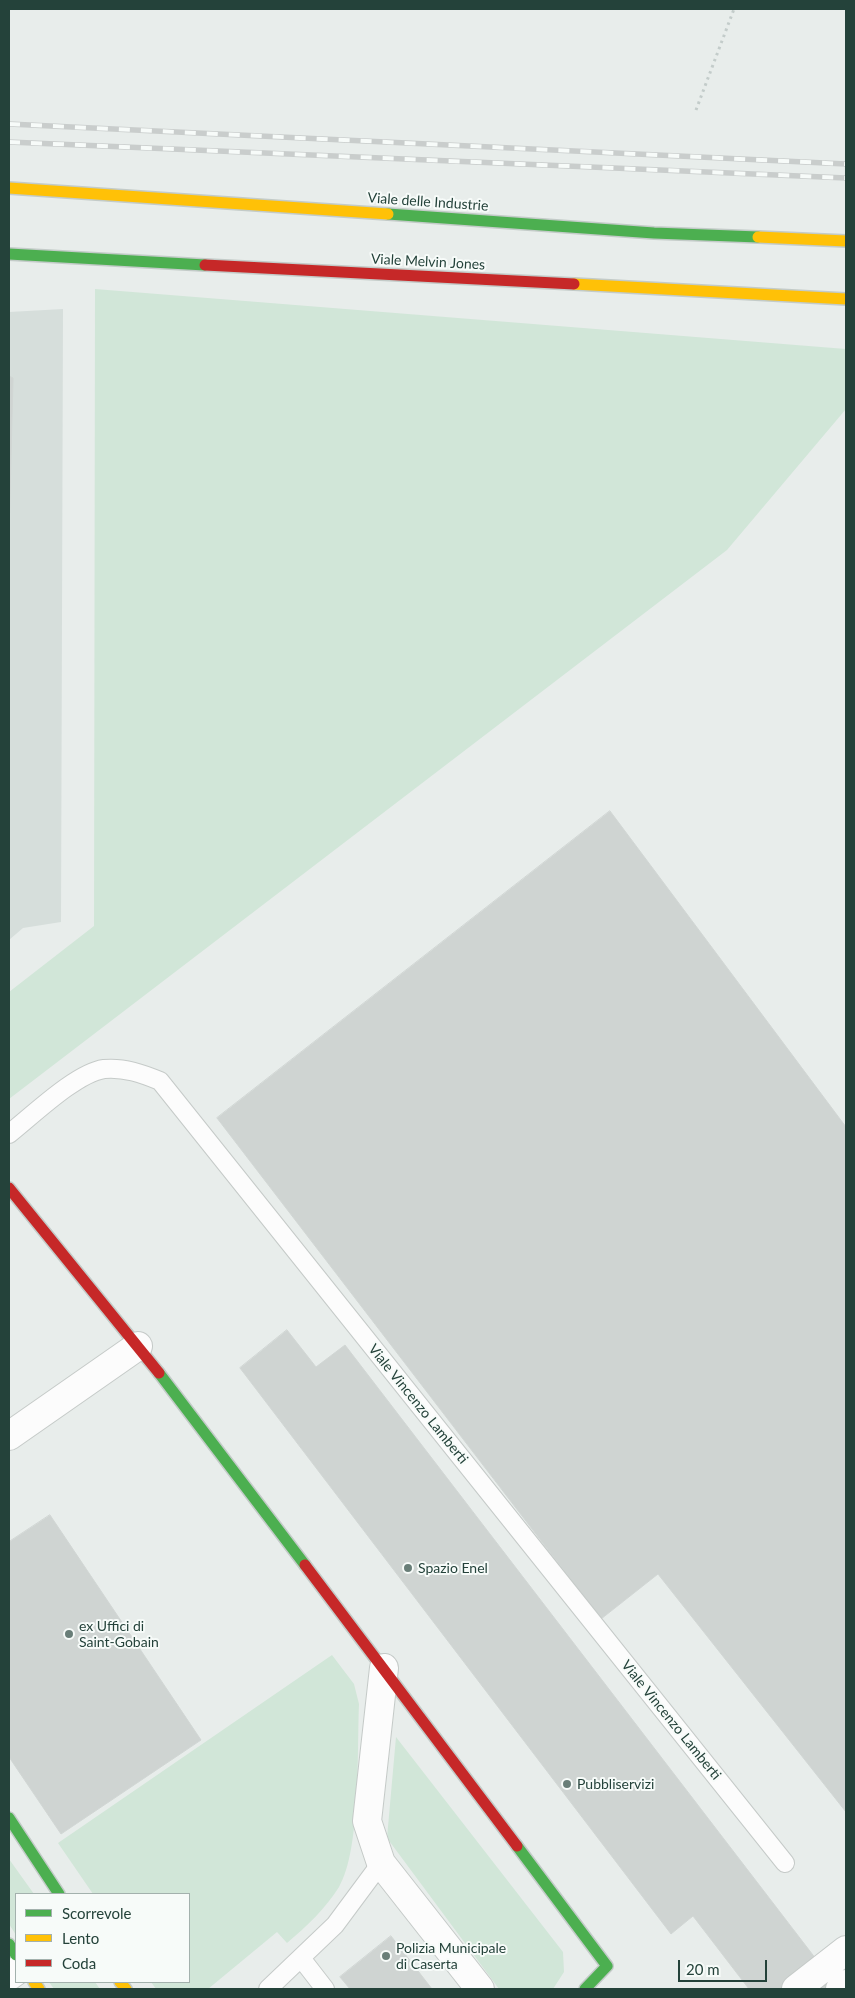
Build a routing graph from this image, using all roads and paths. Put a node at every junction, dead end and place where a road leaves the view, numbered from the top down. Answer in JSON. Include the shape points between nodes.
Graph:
{"nodes":[{"id":1,"x":734,"y":9,"type":"edge"},
{"id":2,"x":696,"y":110,"type":"dead end"},
{"id":3,"x":9,"y":188,"type":"edge"},
{"id":4,"x":846,"y":241,"type":"edge"},
{"id":5,"x":9,"y":254,"type":"edge"},
{"id":6,"x":846,"y":299,"type":"edge"},
{"id":7,"x":9,"y":1134,"type":"edge"},
{"id":8,"x":9,"y":1188,"type":"edge"},
{"id":9,"x":138,"y":1346,"type":"junction"},
{"id":10,"x":9,"y":1436,"type":"edge"},
{"id":11,"x":384,"y":1668,"type":"junction"},
{"id":12,"x":9,"y":1818,"type":"edge"},
{"id":13,"x":381,"y":1863,"type":"junction"},
{"id":14,"x":784,"y":1863,"type":"dead end"},
{"id":15,"x":58,"y":1893,"type":"edge"},
{"id":16,"x":846,"y":1950,"type":"edge"},
{"id":17,"x":301,"y":1958,"type":"junction"},
{"id":18,"x":846,"y":1984,"type":"edge"},
{"id":19,"x":268,"y":1989,"type":"edge"},
{"id":20,"x":325,"y":1989,"type":"edge"},
{"id":21,"x":480,"y":1989,"type":"edge"},
{"id":22,"x":585,"y":1989,"type":"edge"},
{"id":23,"x":796,"y":1989,"type":"edge"},
{"id":24,"x":840,"y":1989,"type":"edge"}],
"edges":[{"from":1,"to":2,"type":"path"},
{"from":3,"to":4,"type":"street","name":"Viale delle Industrie","via":[[654,233]]},
{"from":5,"to":6,"type":"street","name":"Viale Melvin Jones"},
{"from":7,"to":14,"type":"lane","name":"Viale Vincenzo Lamberti","via":[[80,1078],[104,1069],[135,1071],[160,1081]]},
{"from":8,"to":9,"type":"street"},
{"from":9,"to":10,"type":"street"},
{"from":9,"to":11,"type":"street"},
{"from":11,"to":13,"type":"street","via":[[367,1821]]},
{"from":11,"to":22,"type":"street","via":[[607,1966]]},
{"from":12,"to":15,"type":"street"},
{"from":13,"to":17,"type":"lane","via":[[335,1925]]},
{"from":13,"to":21,"type":"street"},
{"from":16,"to":23,"type":"street"},
{"from":17,"to":19,"type":"lane"},
{"from":17,"to":20,"type":"lane"},
{"from":18,"to":24,"type":"street"}]}
